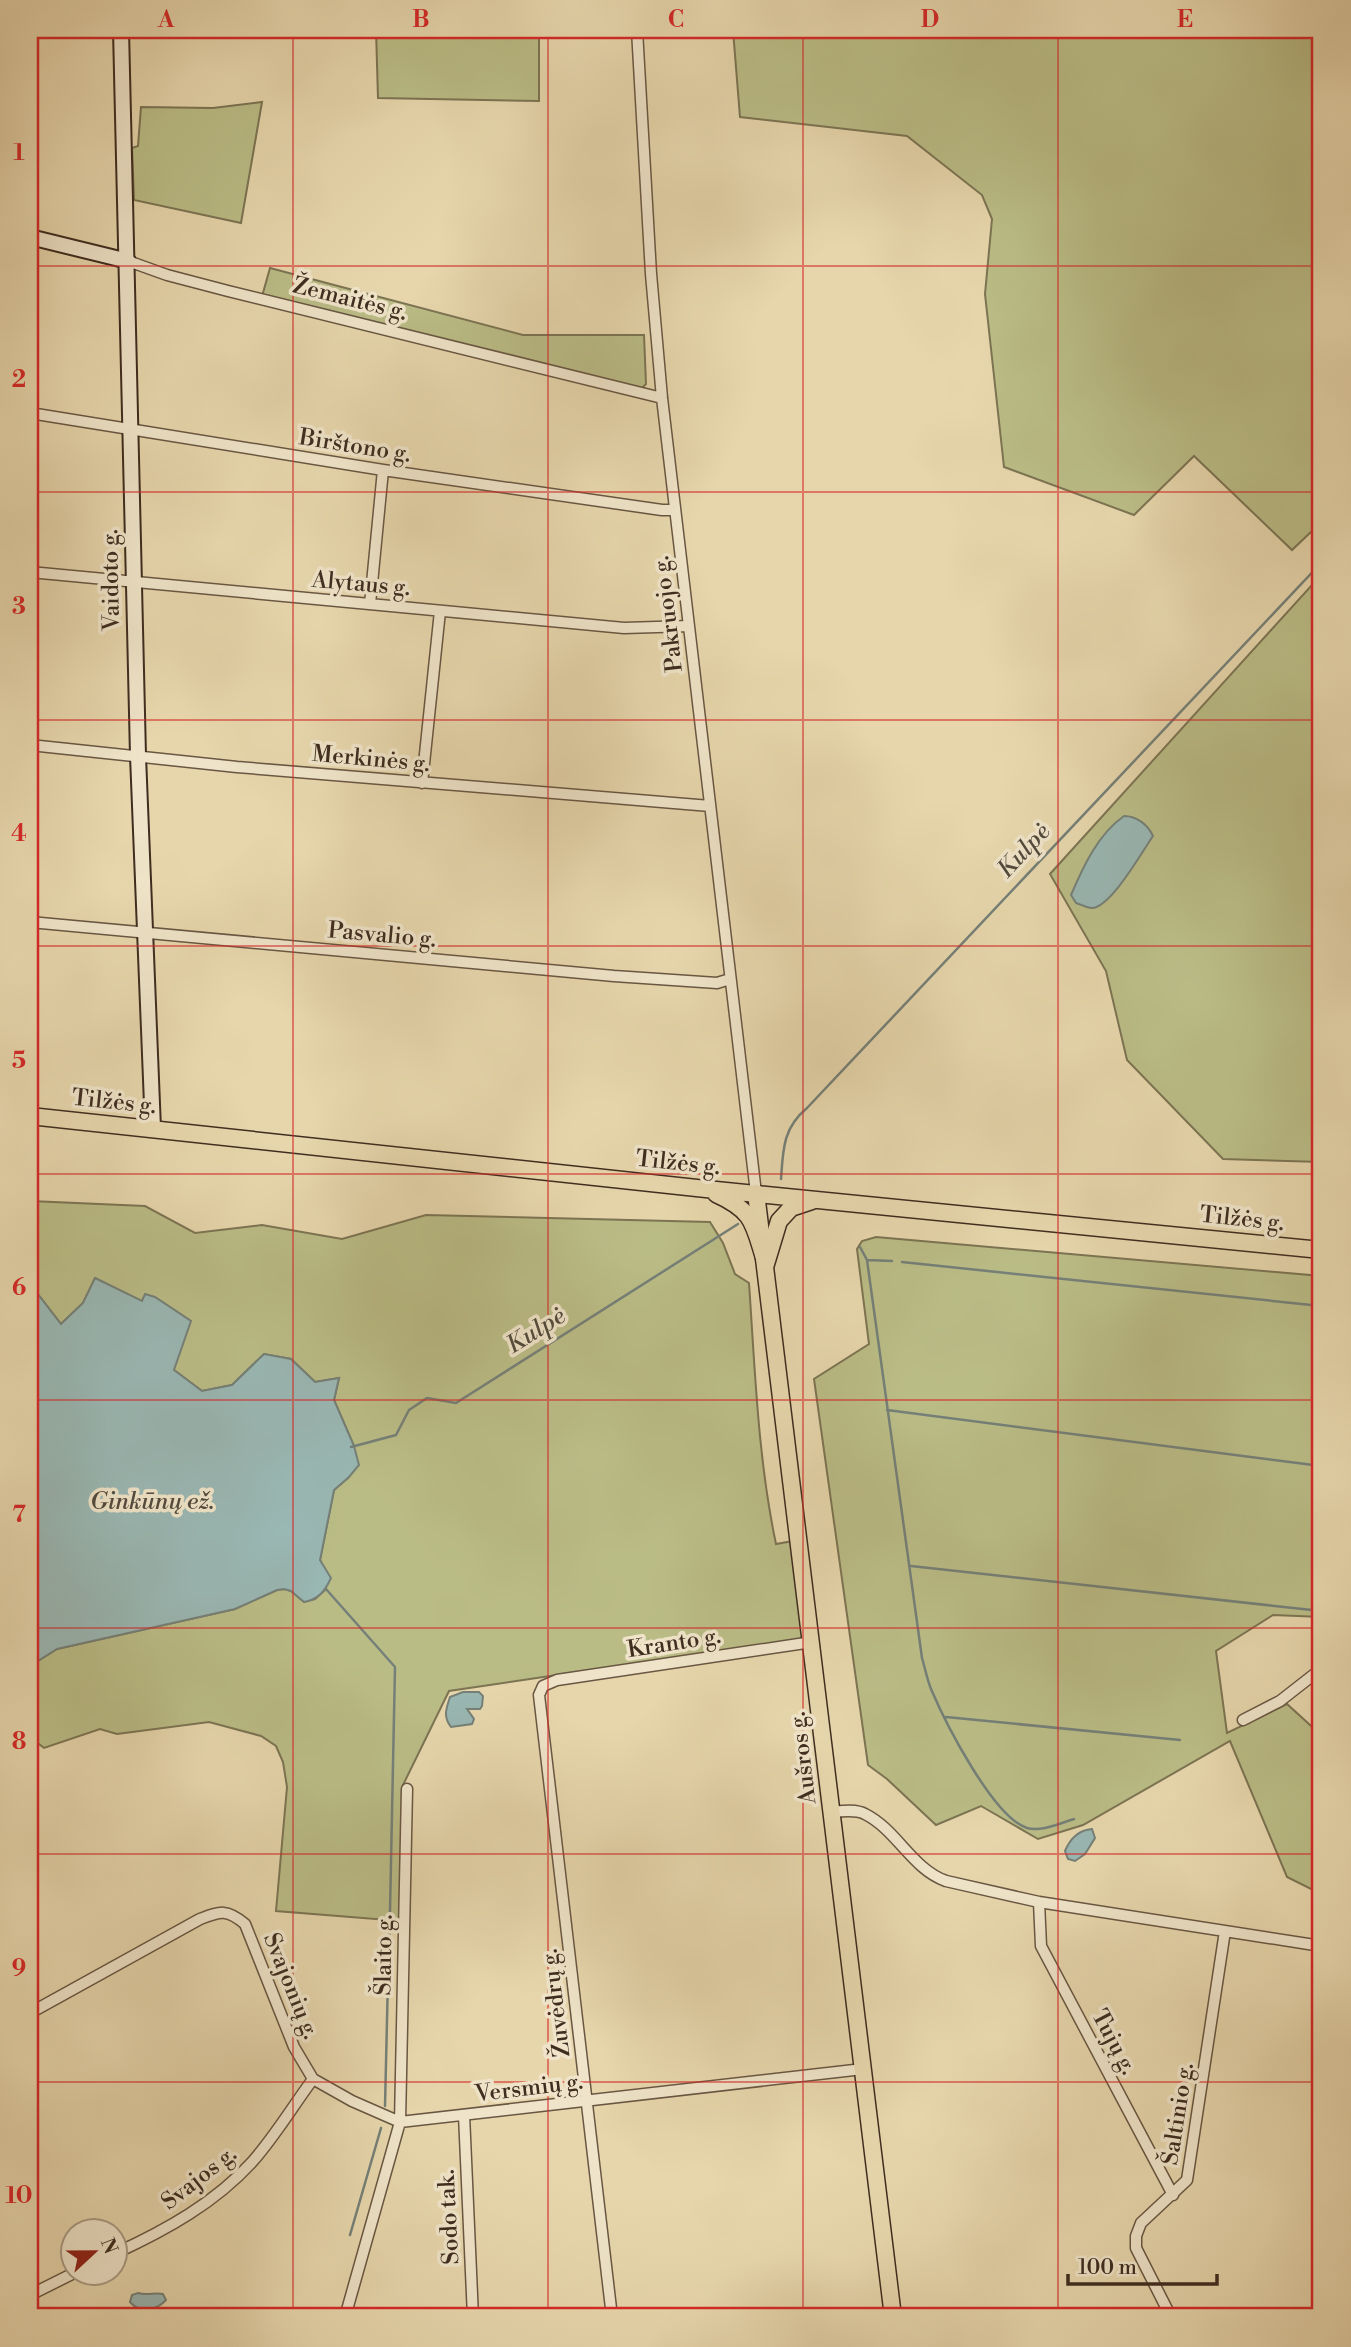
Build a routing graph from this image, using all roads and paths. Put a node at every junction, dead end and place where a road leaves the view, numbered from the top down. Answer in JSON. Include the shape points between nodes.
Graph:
{"nodes":[{"id":1,"x":121,"y":30,"type":"edge"},
{"id":2,"x":637,"y":30,"type":"edge"},
{"id":3,"x":30,"y":237,"type":"edge"},
{"id":4,"x":128,"y":261,"type":"junction"},
{"id":5,"x":662,"y":398,"type":"junction"},
{"id":6,"x":30,"y":413,"type":"edge"},
{"id":7,"x":130,"y":429,"type":"junction"},
{"id":8,"x":383,"y":470,"type":"junction"},
{"id":9,"x":676,"y":510,"type":"junction"},
{"id":10,"x":30,"y":572,"type":"edge"},
{"id":11,"x":134,"y":582,"type":"junction"},
{"id":12,"x":370,"y":604,"type":"junction"},
{"id":13,"x":440,"y":611,"type":"junction"},
{"id":14,"x":688,"y":626,"type":"junction"},
{"id":15,"x":30,"y":746,"type":"edge"},
{"id":16,"x":138,"y":756,"type":"junction"},
{"id":17,"x":422,"y":783,"type":"junction"},
{"id":18,"x":710,"y":806,"type":"junction"},
{"id":19,"x":30,"y":922,"type":"edge"},
{"id":20,"x":147,"y":932,"type":"junction"},
{"id":21,"x":730,"y":979,"type":"junction"},
{"id":22,"x":30,"y":1116,"type":"edge"},
{"id":23,"x":153,"y":1129,"type":"junction"},
{"id":24,"x":706,"y":1189,"type":"junction"},
{"id":25,"x":756,"y":1193,"type":"junction"},
{"id":26,"x":815,"y":1199,"type":"junction"},
{"id":27,"x":1321,"y":1250,"type":"edge"},
{"id":28,"x":766,"y":1264,"type":"junction"},
{"id":29,"x":812,"y":1642,"type":"junction"},
{"id":30,"x":1321,"y":1669,"type":"edge"},
{"id":31,"x":544,"y":1686,"type":"joint"},
{"id":32,"x":1243,"y":1720,"type":"dead end"},
{"id":33,"x":407,"y":1789,"type":"dead end"},
{"id":34,"x":832,"y":1812,"type":"junction"},
{"id":35,"x":1039,"y":1902,"type":"junction"},
{"id":36,"x":1225,"y":1931,"type":"junction"},
{"id":37,"x":1321,"y":1946,"type":"edge"},
{"id":38,"x":30,"y":2013,"type":"edge"},
{"id":39,"x":863,"y":2069,"type":"junction"},
{"id":40,"x":313,"y":2078,"type":"junction"},
{"id":41,"x":587,"y":2101,"type":"junction"},
{"id":42,"x":464,"y":2115,"type":"junction"},
{"id":43,"x":400,"y":2122,"type":"junction"},
{"id":44,"x":1173,"y":2195,"type":"junction"},
{"id":45,"x":130,"y":2246,"type":"edge"},
{"id":46,"x":60,"y":2280,"type":"edge"},
{"id":47,"x":30,"y":2295,"type":"edge"},
{"id":48,"x":345,"y":2317,"type":"edge"},
{"id":49,"x":473,"y":2317,"type":"edge"},
{"id":50,"x":612,"y":2317,"type":"edge"},
{"id":51,"x":893,"y":2317,"type":"edge"},
{"id":52,"x":1171,"y":2317,"type":"edge"}],
"edges":[{"from":1,"to":4,"type":"main road","name":"Vaidoto g."},
{"from":2,"to":5,"type":"street","name":"Pakruojo g."},
{"from":3,"to":4,"type":"main road","name":"Žemaitės g."},
{"from":4,"to":5,"type":"street","name":"Žemaitės g.","via":[[228,291]]},
{"from":4,"to":7,"type":"main road","name":"Vaidoto g."},
{"from":5,"to":9,"type":"street","name":"Pakruojo g."},
{"from":6,"to":7,"type":"street","name":"Birštono g."},
{"from":7,"to":8,"type":"street","name":"Birštono g."},
{"from":7,"to":11,"type":"main road","name":"Vaidoto g."},
{"from":8,"to":9,"type":"street","name":"Birštono g."},
{"from":8,"to":12,"type":"street"},
{"from":9,"to":14,"type":"street","name":"Pakruojo g."},
{"from":10,"to":11,"type":"street","name":"Alytaus g."},
{"from":11,"to":12,"type":"street","name":"Alytaus g."},
{"from":11,"to":16,"type":"main road","name":"Vaidoto g."},
{"from":12,"to":13,"type":"street","name":"Alytaus g."},
{"from":13,"to":14,"type":"street","name":"Alytaus g.","via":[[624,628]]},
{"from":13,"to":17,"type":"street"},
{"from":14,"to":18,"type":"street","name":"Pakruojo g."},
{"from":15,"to":16,"type":"street","name":"Merkinės g."},
{"from":16,"to":17,"type":"street","name":"Merkinės g."},
{"from":16,"to":20,"type":"main road","name":"Vaidoto g."},
{"from":17,"to":18,"type":"street","name":"Merkinės g."},
{"from":18,"to":21,"type":"street","name":"Pakruojo g."},
{"from":19,"to":20,"type":"street","name":"Pasvalio g."},
{"from":20,"to":21,"type":"street","name":"Pasvalio g.","via":[[614,976],[717,983]]},
{"from":20,"to":23,"type":"main road","name":"Vaidoto g."},
{"from":21,"to":25,"type":"street","name":"Pakruojo g."},
{"from":22,"to":23,"type":"main road","name":"Tilžės g."},
{"from":23,"to":24,"type":"main road","name":"Tilžės g."},
{"from":24,"to":25,"type":"main road","name":"Tilžės g."},
{"from":24,"to":28,"type":"main road","via":[[745,1210]]},
{"from":25,"to":26,"type":"main road","name":"Tilžės g."},
{"from":25,"to":28,"type":"main road","name":"Aušros g."},
{"from":26,"to":27,"type":"main road","name":"Tilžės g."},
{"from":26,"to":28,"type":"main road","via":[[791,1208],[779,1221]]},
{"from":28,"to":29,"type":"main road","name":"Aušros g."},
{"from":29,"to":31,"type":"street","name":"Kranto g.","via":[[557,1680]]},
{"from":29,"to":34,"type":"main road","name":"Aušros g."},
{"from":30,"to":32,"type":"street","via":[[1280,1701]]},
{"from":31,"to":41,"type":"street","name":"Žuvėdrų g.","via":[[539,1701]]},
{"from":33,"to":43,"type":"street","name":"Šlaito g."},
{"from":34,"to":35,"type":"street","via":[[865,1814],[934,1877]]},
{"from":34,"to":39,"type":"main road","name":"Aušros g."},
{"from":35,"to":36,"type":"street"},
{"from":35,"to":44,"type":"street","name":"Tujų g.","via":[[1041,1946]]},
{"from":36,"to":37,"type":"street"},
{"from":36,"to":44,"type":"street","name":"Šaltinio g.","via":[[1187,2180]]},
{"from":38,"to":40,"type":"street","name":"Svajonių g.","via":[[200,1919],[218,1912],[232,1913],[245,1924],[295,2047]]},
{"from":39,"to":41,"type":"street","name":"Versmių g."},
{"from":39,"to":51,"type":"main road","name":"Aušros g."},
{"from":40,"to":43,"type":"street","name":"Svajonių g."},
{"from":40,"to":45,"type":"street","name":"Svajos g.","via":[[254,2160],[231,2184],[175,2224]]},
{"from":41,"to":42,"type":"street","name":"Versmių g."},
{"from":41,"to":50,"type":"street","name":"Žuvėdrų g."},
{"from":42,"to":43,"type":"street","name":"Versmių g."},
{"from":42,"to":49,"type":"street","name":"Sodo tak."},
{"from":43,"to":48,"type":"street"},
{"from":44,"to":52,"type":"street","name":"Šaltinio g.","via":[[1141,2223],[1136,2236],[1136,2248]]},
{"from":46,"to":47,"type":"street"}]}
